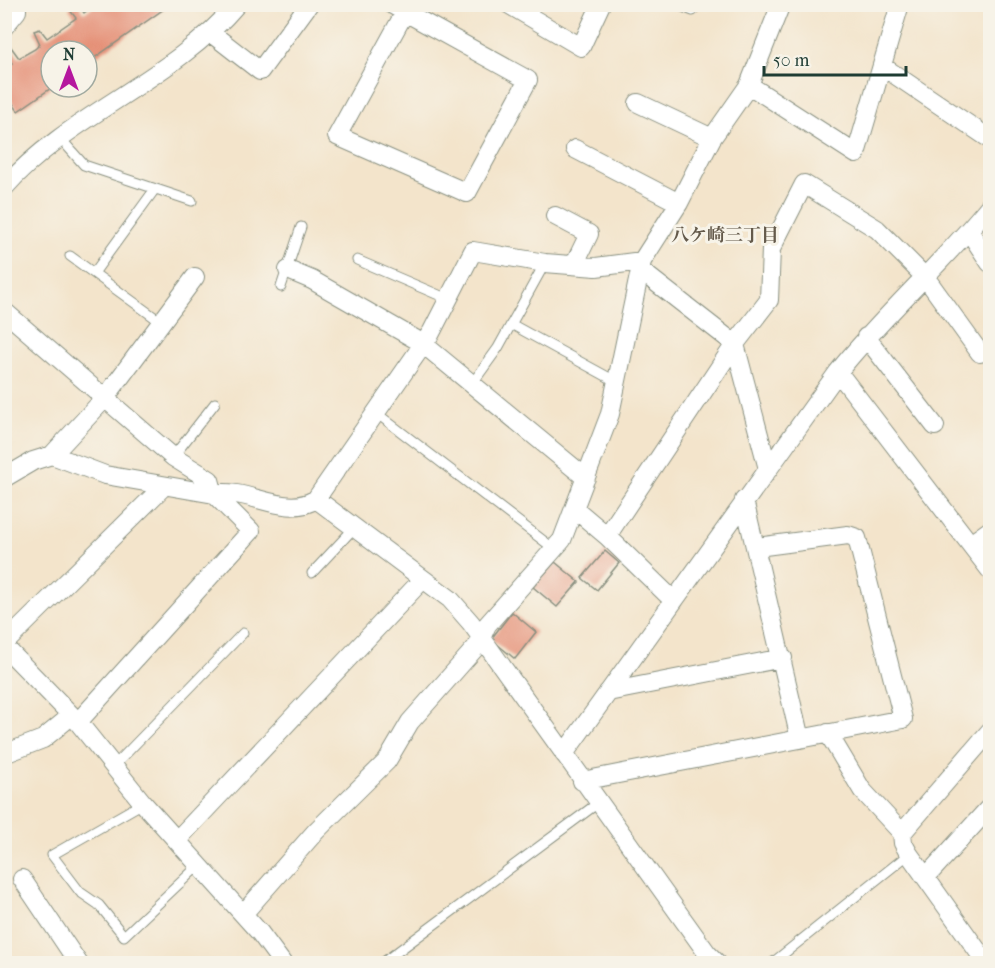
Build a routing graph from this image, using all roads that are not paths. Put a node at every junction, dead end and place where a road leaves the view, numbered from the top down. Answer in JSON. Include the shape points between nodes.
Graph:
{"nodes":[{"id":1,"x":17,"y":4,"type":"edge"},
{"id":2,"x":237,"y":4,"type":"edge"},
{"id":3,"x":309,"y":4,"type":"edge"},
{"id":4,"x":508,"y":4,"type":"edge"},
{"id":5,"x":601,"y":4,"type":"edge"},
{"id":6,"x":675,"y":4,"type":"edge"},
{"id":7,"x":782,"y":4,"type":"edge"},
{"id":8,"x":900,"y":4,"type":"edge"},
{"id":9,"x":398,"y":8,"type":"edge"},
{"id":10,"x":693,"y":11,"type":"dead end"},
{"id":11,"x":4,"y":27,"type":"edge"},
{"id":12,"x":211,"y":33,"type":"junction"},
{"id":13,"x":882,"y":66,"type":"junction"},
{"id":14,"x":749,"y":85,"type":"junction"},
{"id":15,"x":638,"y":103,"type":"dead end"},
{"id":16,"x":712,"y":138,"type":"junction"},
{"id":17,"x":61,"y":139,"type":"junction"},
{"id":18,"x":990,"y":139,"type":"edge"},
{"id":19,"x":575,"y":149,"type":"dead end"},
{"id":20,"x":6,"y":182,"type":"edge"},
{"id":21,"x":155,"y":189,"type":"junction"},
{"id":22,"x":192,"y":201,"type":"dead end"},
{"id":23,"x":679,"y":203,"type":"junction"},
{"id":24,"x":990,"y":205,"type":"edge"},
{"id":25,"x":555,"y":216,"type":"dead end"},
{"id":26,"x":301,"y":227,"type":"dead end"},
{"id":27,"x":969,"y":231,"type":"junction"},
{"id":28,"x":70,"y":256,"type":"dead end"},
{"id":29,"x":357,"y":260,"type":"dead end"},
{"id":30,"x":545,"y":263,"type":"junction"},
{"id":31,"x":990,"y":263,"type":"edge"},
{"id":32,"x":574,"y":265,"type":"junction"},
{"id":33,"x":641,"y":266,"type":"junction"},
{"id":34,"x":94,"y":273,"type":"junction"},
{"id":35,"x":195,"y":277,"type":"dead end"},
{"id":36,"x":285,"y":278,"type":"joint"},
{"id":37,"x":926,"y":278,"type":"junction"},
{"id":38,"x":448,"y":299,"type":"junction"},
{"id":39,"x":4,"y":311,"type":"edge"},
{"id":40,"x":161,"y":322,"type":"junction"},
{"id":41,"x":511,"y":324,"type":"junction"},
{"id":42,"x":866,"y":337,"type":"junction"},
{"id":43,"x":422,"y":343,"type":"junction"},
{"id":44,"x":735,"y":344,"type":"junction"},
{"id":45,"x":980,"y":353,"type":"dead end"},
{"id":46,"x":838,"y":372,"type":"junction"},
{"id":47,"x":617,"y":382,"type":"junction"},
{"id":48,"x":472,"y":384,"type":"junction"},
{"id":49,"x":105,"y":398,"type":"junction"},
{"id":50,"x":215,"y":403,"type":"dead end"},
{"id":51,"x":375,"y":412,"type":"junction"},
{"id":52,"x":935,"y":426,"type":"dead end"},
{"id":53,"x":52,"y":454,"type":"junction"},
{"id":54,"x":173,"y":457,"type":"junction"},
{"id":55,"x":768,"y":469,"type":"junction"},
{"id":56,"x":4,"y":478,"type":"edge"},
{"id":57,"x":586,"y":478,"type":"junction"},
{"id":58,"x":163,"y":487,"type":"junction"},
{"id":59,"x":214,"y":494,"type":"junction"},
{"id":60,"x":316,"y":499,"type":"junction"},
{"id":61,"x":744,"y":500,"type":"junction"},
{"id":62,"x":575,"y":509,"type":"junction"},
{"id":63,"x":355,"y":527,"type":"junction"},
{"id":64,"x":990,"y":530,"type":"edge"},
{"id":65,"x":607,"y":536,"type":"junction"},
{"id":66,"x":972,"y":543,"type":"junction"},
{"id":67,"x":756,"y":547,"type":"junction"},
{"id":68,"x":553,"y":548,"type":"junction"},
{"id":69,"x":990,"y":570,"type":"edge"},
{"id":70,"x":312,"y":573,"type":"dead end"},
{"id":71,"x":423,"y":579,"type":"junction"},
{"id":72,"x":674,"y":601,"type":"junction"},
{"id":73,"x":243,"y":633,"type":"dead end"},
{"id":74,"x":480,"y":638,"type":"junction"},
{"id":75,"x":4,"y":645,"type":"edge"},
{"id":76,"x":783,"y":658,"type":"junction"},
{"id":77,"x":608,"y":692,"type":"junction"},
{"id":78,"x":75,"y":719,"type":"junction"},
{"id":79,"x":990,"y":730,"type":"edge"},
{"id":80,"x":828,"y":733,"type":"junction"},
{"id":81,"x":801,"y":739,"type":"junction"},
{"id":82,"x":4,"y":754,"type":"edge"},
{"id":83,"x":564,"y":754,"type":"junction"},
{"id":84,"x":114,"y":766,"type":"junction"},
{"id":85,"x":582,"y":781,"type":"junction"},
{"id":86,"x":143,"y":802,"type":"junction"},
{"id":87,"x":598,"y":804,"type":"junction"},
{"id":88,"x":988,"y":809,"type":"dead end"},
{"id":89,"x":902,"y":833,"type":"junction"},
{"id":90,"x":177,"y":840,"type":"junction"},
{"id":91,"x":909,"y":854,"type":"junction"},
{"id":92,"x":199,"y":865,"type":"junction"},
{"id":93,"x":926,"y":877,"type":"junction"},
{"id":94,"x":22,"y":879,"type":"dead end"},
{"id":95,"x":243,"y":914,"type":"junction"},
{"id":96,"x":977,"y":960,"type":"edge"},
{"id":97,"x":79,"y":963,"type":"edge"},
{"id":98,"x":283,"y":963,"type":"edge"},
{"id":99,"x":381,"y":963,"type":"edge"},
{"id":100,"x":718,"y":963,"type":"edge"},
{"id":101,"x":771,"y":963,"type":"edge"}],
"edges":[{"from":1,"to":11,"type":"street","via":[[17,11]]},
{"from":2,"to":12,"type":"street"},
{"from":3,"to":12,"type":"street","via":[[260,71]]},
{"from":4,"to":5,"type":"street","via":[[581,47]]},
{"from":6,"to":10,"type":"lane"},
{"from":7,"to":14,"type":"street"},
{"from":8,"to":13,"type":"street"},
{"from":9,"to":9,"type":"street","via":[[528,80],[467,193],[337,136]]},
{"from":12,"to":17,"type":"street"},
{"from":13,"to":14,"type":"street","via":[[856,154]]},
{"from":13,"to":18,"type":"street"},
{"from":14,"to":16,"type":"street"},
{"from":15,"to":16,"type":"street"},
{"from":16,"to":23,"type":"street"},
{"from":17,"to":20,"type":"street"},
{"from":17,"to":21,"type":"lane","via":[[84,165]]},
{"from":19,"to":23,"type":"street"},
{"from":21,"to":22,"type":"lane"},
{"from":21,"to":34,"type":"lane"},
{"from":23,"to":33,"type":"street"},
{"from":24,"to":27,"type":"street"},
{"from":25,"to":32,"type":"street","via":[[589,234]]},
{"from":26,"to":36,"type":"lane"},
{"from":27,"to":31,"type":"street"},
{"from":27,"to":37,"type":"street"},
{"from":28,"to":34,"type":"lane"},
{"from":29,"to":38,"type":"lane"},
{"from":30,"to":32,"type":"street"},
{"from":30,"to":38,"type":"street","via":[[473,251]]},
{"from":30,"to":41,"type":"lane"},
{"from":32,"to":33,"type":"street"},
{"from":33,"to":44,"type":"street"},
{"from":33,"to":47,"type":"street"},
{"from":34,"to":40,"type":"lane"},
{"from":35,"to":40,"type":"street"},
{"from":36,"to":43,"type":"street","via":[[312,280]]},
{"from":37,"to":42,"type":"street"},
{"from":37,"to":44,"type":"street","via":[[877,229],[804,184],[771,249],[769,300]]},
{"from":37,"to":45,"type":"street"},
{"from":38,"to":43,"type":"street"},
{"from":39,"to":49,"type":"street"},
{"from":40,"to":49,"type":"street"},
{"from":41,"to":47,"type":"lane"},
{"from":41,"to":48,"type":"lane"},
{"from":42,"to":46,"type":"street"},
{"from":42,"to":52,"type":"street"},
{"from":43,"to":48,"type":"street"},
{"from":43,"to":51,"type":"street"},
{"from":44,"to":55,"type":"street"},
{"from":44,"to":65,"type":"street"},
{"from":46,"to":55,"type":"street"},
{"from":46,"to":66,"type":"street"},
{"from":47,"to":57,"type":"street","via":[[610,414]]},
{"from":48,"to":57,"type":"street"},
{"from":49,"to":53,"type":"street"},
{"from":49,"to":54,"type":"street"},
{"from":50,"to":54,"type":"lane"},
{"from":51,"to":60,"type":"street"},
{"from":51,"to":68,"type":"lane"},
{"from":53,"to":56,"type":"street"},
{"from":53,"to":58,"type":"street","via":[[105,475]]},
{"from":54,"to":59,"type":"street","via":[[210,480]]},
{"from":55,"to":61,"type":"street"},
{"from":57,"to":62,"type":"street"},
{"from":58,"to":59,"type":"street"},
{"from":58,"to":75,"type":"street"},
{"from":59,"to":60,"type":"street","via":[[230,491],[285,506],[307,505]]},
{"from":59,"to":78,"type":"street","via":[[251,531]]},
{"from":60,"to":63,"type":"street"},
{"from":61,"to":67,"type":"street"},
{"from":61,"to":72,"type":"street"},
{"from":62,"to":65,"type":"street"},
{"from":62,"to":68,"type":"street","via":[[562,540]]},
{"from":63,"to":70,"type":"lane"},
{"from":63,"to":71,"type":"street"},
{"from":64,"to":66,"type":"street"},
{"from":65,"to":72,"type":"street"},
{"from":66,"to":69,"type":"street"},
{"from":67,"to":76,"type":"street"},
{"from":67,"to":80,"type":"street","via":[[848,535],[857,538],[903,718]]},
{"from":68,"to":74,"type":"street"},
{"from":71,"to":74,"type":"street","via":[[450,600]]},
{"from":71,"to":90,"type":"street"},
{"from":72,"to":77,"type":"street"},
{"from":73,"to":84,"type":"lane"},
{"from":74,"to":83,"type":"street"},
{"from":74,"to":95,"type":"street","via":[[410,722],[387,761],[316,831]]},
{"from":75,"to":78,"type":"street"},
{"from":76,"to":77,"type":"street"},
{"from":76,"to":81,"type":"street"},
{"from":77,"to":83,"type":"street"},
{"from":78,"to":82,"type":"street","via":[[43,739]]},
{"from":78,"to":84,"type":"street"},
{"from":79,"to":89,"type":"street"},
{"from":80,"to":81,"type":"street"},
{"from":80,"to":89,"type":"street","via":[[862,790]]},
{"from":81,"to":85,"type":"street"},
{"from":83,"to":85,"type":"street"},
{"from":84,"to":86,"type":"street"},
{"from":85,"to":87,"type":"street"},
{"from":86,"to":90,"type":"street"},
{"from":86,"to":92,"type":"lane","via":[[52,855],[80,892],[99,905],[124,936]]},
{"from":87,"to":99,"type":"lane"},
{"from":87,"to":100,"type":"street"},
{"from":88,"to":93,"type":"street"},
{"from":89,"to":91,"type":"street"},
{"from":90,"to":92,"type":"street"},
{"from":91,"to":93,"type":"street"},
{"from":91,"to":101,"type":"lane"},
{"from":92,"to":95,"type":"street"},
{"from":93,"to":96,"type":"street"},
{"from":94,"to":97,"type":"street"},
{"from":95,"to":98,"type":"street"}]}
